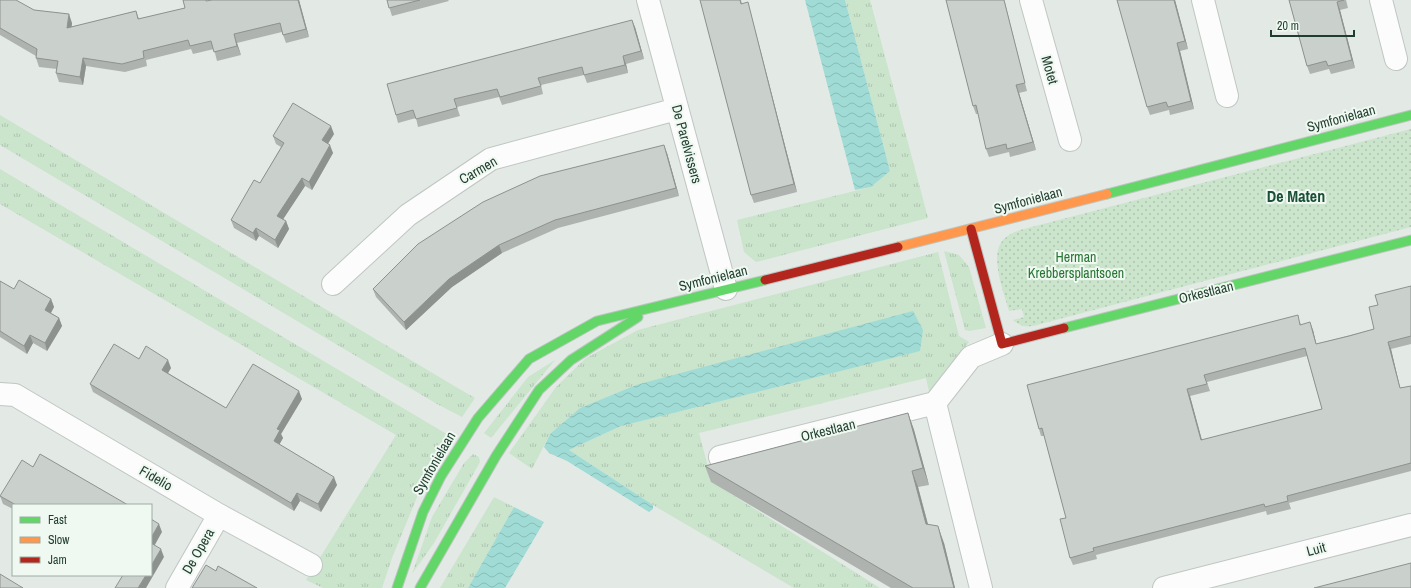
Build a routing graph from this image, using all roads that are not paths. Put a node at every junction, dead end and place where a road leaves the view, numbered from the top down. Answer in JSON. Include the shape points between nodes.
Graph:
{"nodes":[{"id":1,"x":648,"y":0,"type":"edge"},
{"id":2,"x":1030,"y":0,"type":"edge"},
{"id":3,"x":1203,"y":0,"type":"edge"},
{"id":4,"x":1381,"y":0,"type":"edge"},
{"id":5,"x":1396,"y":58,"type":"dead end"},
{"id":6,"x":1227,"y":96,"type":"dead end"},
{"id":7,"x":677,"y":109,"type":"junction"},
{"id":8,"x":1411,"y":114,"type":"edge"},
{"id":9,"x":1070,"y":140,"type":"dead end"},
{"id":10,"x":971,"y":229,"type":"junction"},
{"id":11,"x":1411,"y":240,"type":"edge"},
{"id":12,"x":333,"y":284,"type":"dead end"},
{"id":13,"x":726,"y":289,"type":"junction"},
{"id":14,"x":650,"y":308,"type":"junction"},
{"id":15,"x":1002,"y":344,"type":"junction"},
{"id":16,"x":0,"y":394,"type":"edge"},
{"id":17,"x":935,"y":403,"type":"junction"},
{"id":18,"x":720,"y":457,"type":"dead end"},
{"id":19,"x":219,"y":515,"type":"junction"},
{"id":20,"x":1411,"y":524,"type":"edge"},
{"id":21,"x":311,"y":565,"type":"dead end"},
{"id":22,"x":1222,"y":581,"type":"edge"},
{"id":23,"x":177,"y":588,"type":"edge"},
{"id":24,"x":397,"y":588,"type":"edge"},
{"id":25,"x":420,"y":588,"type":"edge"},
{"id":26,"x":982,"y":588,"type":"edge"},
{"id":27,"x":1164,"y":588,"type":"edge"}],
"edges":[{"from":1,"to":7,"type":"street","name":"De Parelvissers"},
{"from":2,"to":9,"type":"street","name":"Motet"},
{"from":3,"to":6,"type":"street"},
{"from":4,"to":5,"type":"street"},
{"from":7,"to":12,"type":"street","name":"Carmen","via":[[491,159],[408,214]]},
{"from":7,"to":13,"type":"street","name":"De Parelvissers"},
{"from":8,"to":10,"type":"street","name":"Symfonielaan"},
{"from":10,"to":13,"type":"street","name":"Symfonielaan"},
{"from":10,"to":15,"type":"street"},
{"from":11,"to":15,"type":"street","name":"Orkestlaan"},
{"from":13,"to":14,"type":"street","name":"Symfonielaan"},
{"from":14,"to":24,"type":"street","name":"Symfonielaan","via":[[597,321],[529,359],[478,418],[441,476],[423,512]]},
{"from":14,"to":25,"type":"street","name":"Symfonielaan","via":[[571,360],[539,390],[496,456]]},
{"from":15,"to":17,"type":"street","name":"Orkestlaan","via":[[971,357]]},
{"from":16,"to":19,"type":"street","name":"Fidelio","via":[[15,395]]},
{"from":17,"to":18,"type":"street","name":"Orkestlaan"},
{"from":17,"to":26,"type":"street"},
{"from":19,"to":21,"type":"street","name":"Fidelio"},
{"from":19,"to":23,"type":"street","name":"De Opera"},
{"from":20,"to":22,"type":"street","name":"Luit"},
{"from":22,"to":27,"type":"street","name":"Luit"}]}
